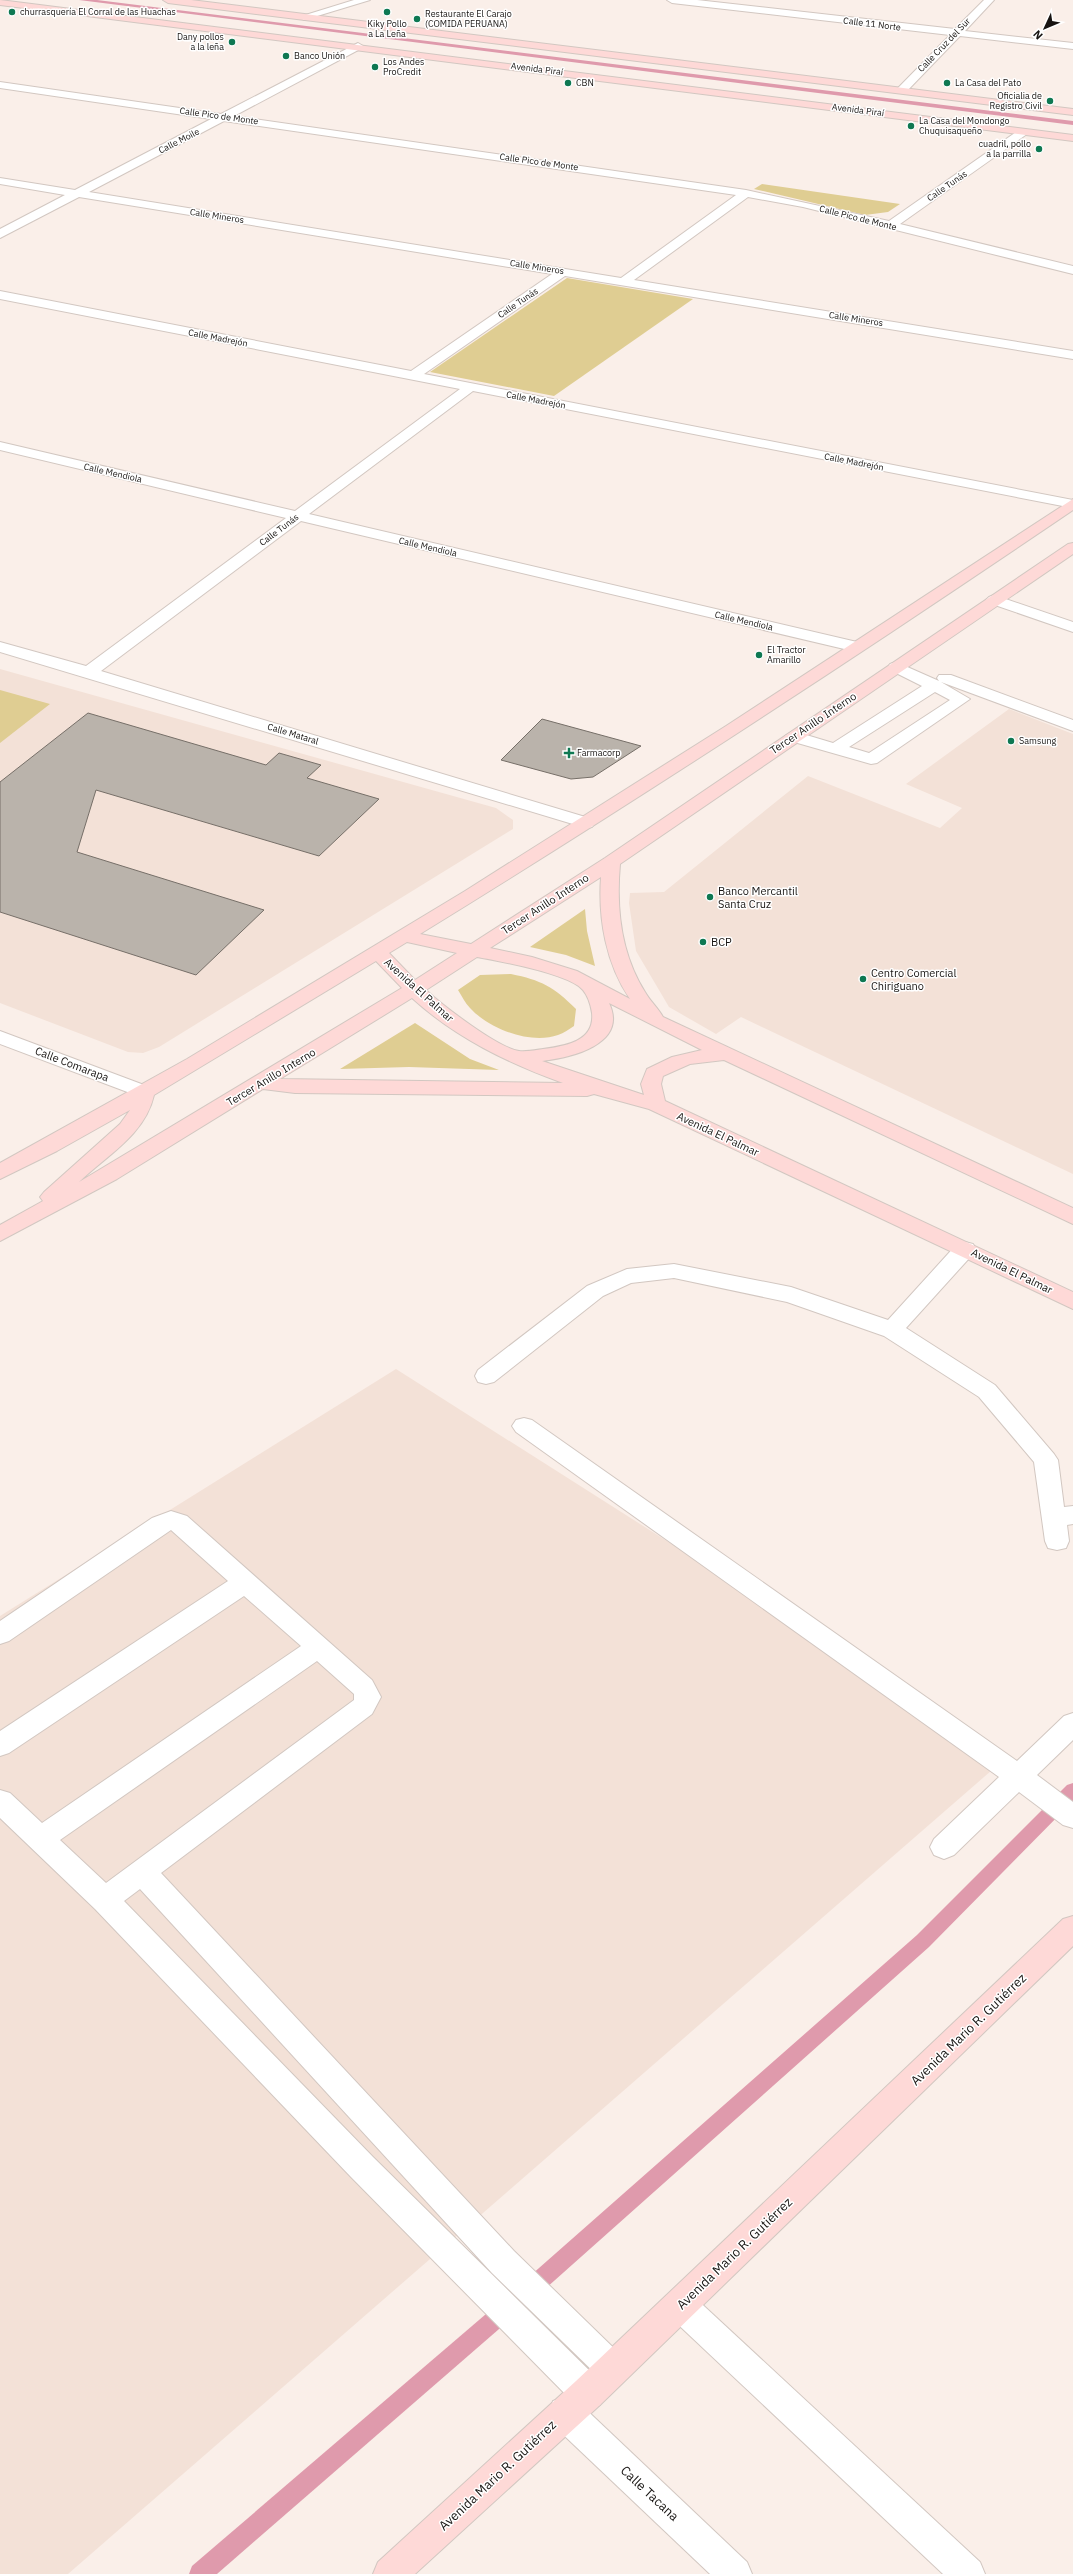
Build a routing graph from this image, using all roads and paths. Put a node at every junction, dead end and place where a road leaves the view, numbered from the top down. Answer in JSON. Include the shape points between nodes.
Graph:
{"nodes":[{"id":1,"x":168,"y":0,"type":"edge"},
{"id":2,"x":672,"y":0,"type":"edge"},
{"id":3,"x":989,"y":0,"type":"edge"},
{"id":4,"x":0,"y":2,"type":"edge"},
{"id":5,"x":362,"y":2,"type":"edge"},
{"id":6,"x":304,"y":17,"type":"junction"},
{"id":7,"x":362,"y":24,"type":"junction"},
{"id":8,"x":955,"y":34,"type":"junction"},
{"id":9,"x":358,"y":46,"type":"junction"},
{"id":10,"x":515,"y":46,"type":"junction"},
{"id":11,"x":1073,"y":46,"type":"edge"},
{"id":12,"x":555,"y":49,"type":"junction"},
{"id":13,"x":536,"y":60,"type":"junction"},
{"id":14,"x":490,"y":63,"type":"junction"},
{"id":15,"x":0,"y":85,"type":"edge"},
{"id":16,"x":901,"y":91,"type":"junction"},
{"id":17,"x":1073,"y":112,"type":"edge"},
{"id":18,"x":226,"y":117,"type":"junction"},
{"id":19,"x":1023,"y":132,"type":"junction"},
{"id":20,"x":1073,"y":138,"type":"edge"},
{"id":21,"x":0,"y":181,"type":"edge"},
{"id":22,"x":746,"y":193,"type":"junction"},
{"id":23,"x":77,"y":194,"type":"junction"},
{"id":24,"x":890,"y":226,"type":"junction"},
{"id":25,"x":0,"y":234,"type":"edge"},
{"id":26,"x":1073,"y":270,"type":"edge"},
{"id":27,"x":565,"y":271,"type":"junction"},
{"id":28,"x":625,"y":281,"type":"junction"},
{"id":29,"x":0,"y":295,"type":"edge"},
{"id":30,"x":1073,"y":355,"type":"edge"},
{"id":31,"x":412,"y":376,"type":"junction"},
{"id":32,"x":469,"y":388,"type":"junction"},
{"id":33,"x":0,"y":446,"type":"edge"},
{"id":34,"x":1073,"y":504,"type":"edge"},
{"id":35,"x":296,"y":517,"type":"junction"},
{"id":36,"x":1072,"y":548,"type":"edge"},
{"id":37,"x":994,"y":600,"type":"junction"},
{"id":38,"x":1073,"y":627,"type":"edge"},
{"id":39,"x":0,"y":647,"type":"edge"},
{"id":40,"x":857,"y":647,"type":"junction"},
{"id":41,"x":899,"y":664,"type":"junction"},
{"id":42,"x":89,"y":672,"type":"junction"},
{"id":43,"x":935,"y":685,"type":"junction"},
{"id":44,"x":1073,"y":726,"type":"edge"},
{"id":45,"x":794,"y":736,"type":"junction"},
{"id":46,"x":835,"y":749,"type":"junction"},
{"id":47,"x":586,"y":823,"type":"junction"},
{"id":48,"x":611,"y":862,"type":"junction"},
{"id":49,"x":404,"y":936,"type":"junction"},
{"id":50,"x":474,"y":950,"type":"junction"},
{"id":51,"x":377,"y":952,"type":"junction"},
{"id":52,"x":591,"y":986,"type":"junction"},
{"id":53,"x":414,"y":989,"type":"junction"},
{"id":54,"x":659,"y":1022,"type":"junction"},
{"id":55,"x":0,"y":1037,"type":"edge"},
{"id":56,"x":726,"y":1054,"type":"junction"},
{"id":57,"x":515,"y":1057,"type":"junction"},
{"id":58,"x":262,"y":1083,"type":"junction"},
{"id":59,"x":602,"y":1090,"type":"junction"},
{"id":60,"x":145,"y":1092,"type":"junction"},
{"id":61,"x":656,"y":1105,"type":"junction"},
{"id":62,"x":0,"y":1172,"type":"edge"},
{"id":63,"x":1073,"y":1217,"type":"edge"},
{"id":64,"x":27,"y":1220,"type":"junction"},
{"id":65,"x":0,"y":1234,"type":"edge"},
{"id":66,"x":965,"y":1249,"type":"junction"},
{"id":67,"x":1073,"y":1301,"type":"edge"},
{"id":68,"x":892,"y":1330,"type":"junction"},
{"id":69,"x":486,"y":1376,"type":"dead end"},
{"id":70,"x":524,"y":1426,"type":"dead end"},
{"id":71,"x":1063,"y":1516,"type":"edge"},
{"id":72,"x":1057,"y":1541,"type":"dead end"},
{"id":73,"x":246,"y":1582,"type":"junction"},
{"id":74,"x":0,"y":1634,"type":"edge"},
{"id":75,"x":319,"y":1647,"type":"junction"},
{"id":76,"x":1073,"y":1724,"type":"edge"},
{"id":77,"x":0,"y":1745,"type":"edge"},
{"id":78,"x":1028,"y":1784,"type":"junction"},
{"id":79,"x":0,"y":1800,"type":"edge"},
{"id":80,"x":1073,"y":1818,"type":"edge"},
{"id":81,"x":40,"y":1839,"type":"junction"},
{"id":82,"x":944,"y":1847,"type":"dead end"},
{"id":83,"x":142,"y":1872,"type":"junction"},
{"id":84,"x":105,"y":1900,"type":"junction"},
{"id":85,"x":1073,"y":1928,"type":"edge"},
{"id":86,"x":680,"y":2305,"type":"junction"},
{"id":87,"x":613,"y":2369,"type":"junction"},
{"id":88,"x":577,"y":2403,"type":"junction"},
{"id":89,"x":390,"y":2574,"type":"edge"},
{"id":90,"x":735,"y":2574,"type":"edge"},
{"id":91,"x":968,"y":2574,"type":"edge"}],
"edges":[{"from":1,"to":6,"type":"main road"},
{"from":2,"to":8,"type":"street","name":"Calle 11 Norte"},
{"from":3,"to":8,"type":"street","name":"Calle Cruz del Sur"},
{"from":4,"to":9,"type":"main road","name":"Avenida Piraí"},
{"from":5,"to":6,"type":"street"},
{"from":5,"to":7,"type":"street"},
{"from":6,"to":7,"type":"main road"},
{"from":7,"to":10,"type":"main road"},
{"from":8,"to":11,"type":"street","name":"Calle 11 Norte"},
{"from":8,"to":16,"type":"street","name":"Calle Cruz del Sur"},
{"from":9,"to":14,"type":"main road","name":"Avenida Piraí"},
{"from":9,"to":18,"type":"street","name":"Calle Moile"},
{"from":10,"to":12,"type":"main road"},
{"from":10,"to":14,"type":"main road","via":[[522,52],[521,55],[506,61]]},
{"from":12,"to":13,"type":"main road"},
{"from":12,"to":16,"type":"main road"},
{"from":13,"to":14,"type":"main road","name":"Avenida Piraí"},
{"from":13,"to":19,"type":"main road","name":"Avenida Piraí"},
{"from":15,"to":18,"type":"street","name":"Calle Pico de Monte"},
{"from":16,"to":17,"type":"main road"},
{"from":18,"to":22,"type":"street","name":"Calle Pico de Monte"},
{"from":18,"to":23,"type":"street","name":"Calle Moile"},
{"from":19,"to":20,"type":"main road","name":"Avenida Piraí"},
{"from":19,"to":24,"type":"street","name":"Calle Tunás"},
{"from":21,"to":23,"type":"street","name":"Calle Mineros"},
{"from":22,"to":24,"type":"street","name":"Calle Pico de Monte","via":[[804,204]]},
{"from":22,"to":28,"type":"street"},
{"from":23,"to":25,"type":"street","name":"Calle Moile"},
{"from":23,"to":27,"type":"street","name":"Calle Mineros"},
{"from":24,"to":26,"type":"street","name":"Calle Pico de Monte"},
{"from":27,"to":28,"type":"street","name":"Calle Mineros"},
{"from":27,"to":31,"type":"street","name":"Calle Tunás"},
{"from":28,"to":30,"type":"street","name":"Calle Mineros"},
{"from":29,"to":31,"type":"street","name":"Calle Madrejón"},
{"from":31,"to":32,"type":"street","name":"Calle Madrejón"},
{"from":32,"to":34,"type":"street","name":"Calle Madrejón"},
{"from":32,"to":35,"type":"street","name":"Calle Tunás"},
{"from":33,"to":35,"type":"street","name":"Calle Mendiola"},
{"from":34,"to":40,"type":"main road"},
{"from":35,"to":40,"type":"street","name":"Calle Mendiola"},
{"from":35,"to":42,"type":"street","name":"Calle Tunás"},
{"from":36,"to":37,"type":"main road","name":"Tercer Anillo Interno"},
{"from":37,"to":38,"type":"street"},
{"from":37,"to":41,"type":"main road","name":"Tercer Anillo Interno"},
{"from":39,"to":42,"type":"street","name":"Calle Mataral"},
{"from":40,"to":47,"type":"main road"},
{"from":41,"to":43,"type":"street"},
{"from":41,"to":44,"type":"street"},
{"from":41,"to":45,"type":"main road","name":"Tercer Anillo Interno"},
{"from":42,"to":47,"type":"street","name":"Calle Mataral"},
{"from":43,"to":46,"type":"street"},
{"from":43,"to":46,"type":"street","via":[[962,699],[873,758]]},
{"from":45,"to":46,"type":"street"},
{"from":45,"to":48,"type":"main road","name":"Tercer Anillo Interno"},
{"from":47,"to":49,"type":"main road"},
{"from":48,"to":50,"type":"main road","name":"Tercer Anillo Interno"},
{"from":48,"to":54,"type":"main road","via":[[608,884],[620,961],[634,990]]},
{"from":49,"to":50,"type":"main road"},
{"from":49,"to":51,"type":"main road"},
{"from":50,"to":52,"type":"main road","via":[[570,975]]},
{"from":50,"to":53,"type":"main road","name":"Tercer Anillo Interno"},
{"from":51,"to":53,"type":"main road","name":"Avenida El Palmar"},
{"from":51,"to":60,"type":"main road"},
{"from":52,"to":54,"type":"main road"},
{"from":52,"to":57,"type":"main road","via":[[599,999],[604,1016],[601,1028],[591,1042],[577,1050]]},
{"from":53,"to":57,"type":"main road","name":"Avenida El Palmar","via":[[445,1016],[475,1037]]},
{"from":53,"to":58,"type":"main road","name":"Tercer Anillo Interno"},
{"from":54,"to":56,"type":"main road"},
{"from":55,"to":60,"type":"street","name":"Calle Comarapa"},
{"from":56,"to":61,"type":"main road","via":[[697,1056],[672,1062],[654,1073],[651,1084]]},
{"from":56,"to":63,"type":"main road"},
{"from":57,"to":59,"type":"main road","name":"Avenida El Palmar"},
{"from":58,"to":59,"type":"main road","via":[[295,1087]]},
{"from":58,"to":64,"type":"main road","name":"Tercer Anillo Interno","via":[[110,1174]]},
{"from":59,"to":61,"type":"main road","name":"Avenida El Palmar"},
{"from":60,"to":62,"type":"main road"},
{"from":60,"to":64,"type":"main road","via":[[143,1106],[123,1134],[96,1154]]},
{"from":61,"to":66,"type":"main road","name":"Avenida El Palmar"},
{"from":64,"to":65,"type":"main road","name":"Tercer Anillo Interno"},
{"from":66,"to":67,"type":"main road","name":"Avenida El Palmar"},
{"from":66,"to":68,"type":"street"},
{"from":68,"to":69,"type":"street","via":[[791,1295],[674,1271],[627,1276],[595,1291]]},
{"from":68,"to":71,"type":"street","via":[[987,1390],[1046,1460]]},
{"from":70,"to":78,"type":"street"},
{"from":71,"to":72,"type":"street"},
{"from":73,"to":74,"type":"street","via":[[178,1522],[171,1520],[161,1524]]},
{"from":73,"to":75,"type":"street"},
{"from":73,"to":77,"type":"street"},
{"from":75,"to":81,"type":"street"},
{"from":75,"to":83,"type":"street","via":[[363,1687],[368,1698],[362,1707]]},
{"from":76,"to":78,"type":"street"},
{"from":78,"to":80,"type":"street"},
{"from":78,"to":82,"type":"street"},
{"from":79,"to":81,"type":"street","name":"Calle Tacana"},
{"from":81,"to":84,"type":"street","name":"Calle Tacana"},
{"from":83,"to":84,"type":"street"},
{"from":83,"to":87,"type":"street","via":[[503,2262]]},
{"from":84,"to":88,"type":"street","name":"Calle Tacana","via":[[562,2368]]},
{"from":85,"to":86,"type":"main road","name":"Avenida Mario R. Gutiérrez"},
{"from":86,"to":87,"type":"main road","name":"Avenida Mario R. Gutiérrez"},
{"from":86,"to":91,"type":"street"},
{"from":87,"to":88,"type":"main road","name":"Avenida Mario R. Gutiérrez"},
{"from":88,"to":89,"type":"main road","name":"Avenida Mario R. Gutiérrez"},
{"from":88,"to":90,"type":"street","name":"Calle Tacana"}]}
